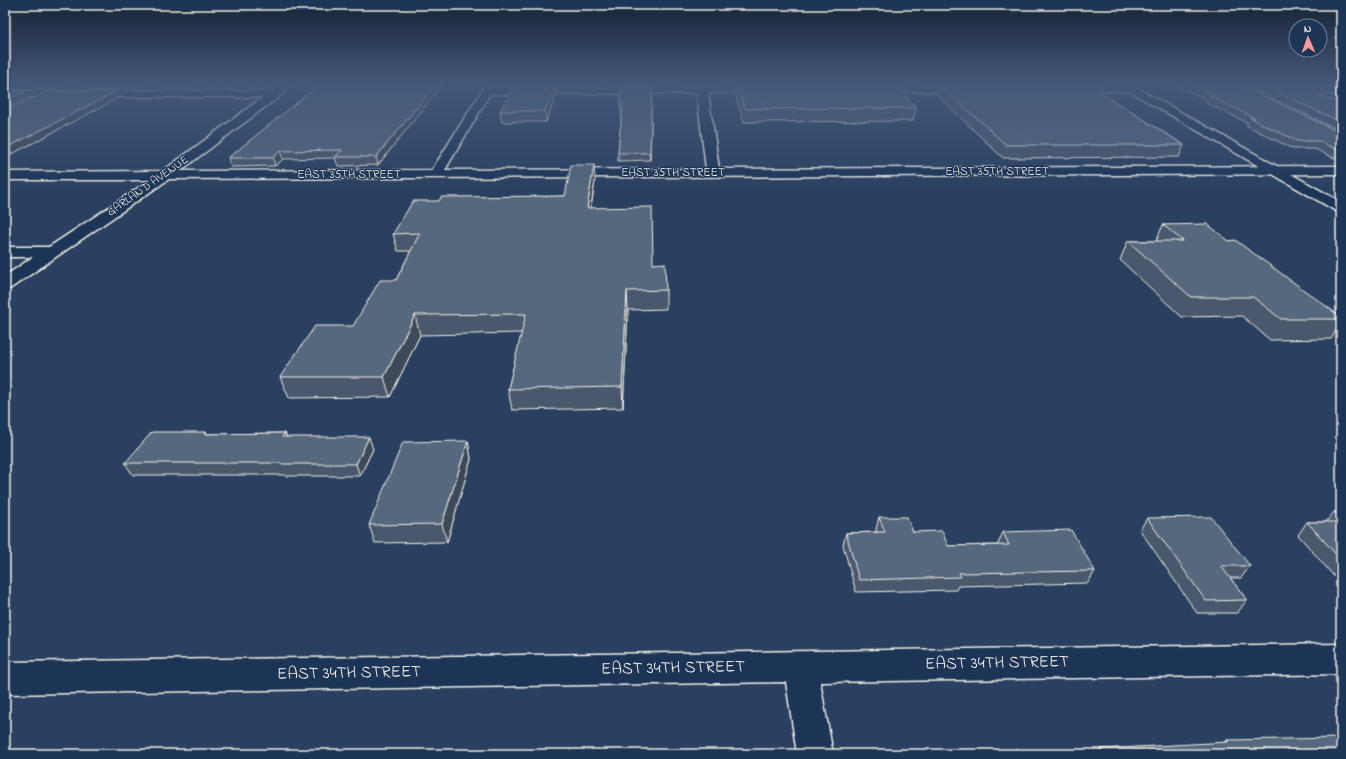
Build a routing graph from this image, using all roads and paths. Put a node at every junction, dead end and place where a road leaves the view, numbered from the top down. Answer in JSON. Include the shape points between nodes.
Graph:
{"nodes":[{"id":1,"x":242,"y":119,"type":"edge"},
{"id":2,"x":470,"y":119,"type":"edge"},
{"id":3,"x":706,"y":119,"type":"edge"},
{"id":4,"x":1185,"y":119,"type":"edge"},
{"id":5,"x":1276,"y":170,"type":"junction"},
{"id":6,"x":1341,"y":170,"type":"edge"},
{"id":7,"x":713,"y":173,"type":"junction"},
{"id":8,"x":436,"y":174,"type":"junction"},
{"id":9,"x":5,"y":176,"type":"edge"},
{"id":10,"x":165,"y":176,"type":"junction"},
{"id":11,"x":1341,"y":208,"type":"edge"},
{"id":12,"x":5,"y":252,"type":"edge"},
{"id":13,"x":51,"y":252,"type":"junction"},
{"id":14,"x":5,"y":284,"type":"edge"},
{"id":15,"x":1341,"y":659,"type":"edge"},
{"id":16,"x":800,"y":666,"type":"junction"},
{"id":17,"x":5,"y":678,"type":"edge"},
{"id":18,"x":815,"y":754,"type":"edge"}],
"edges":[{"from":1,"to":10,"type":"street","name":"GARLAND AVENUE"},
{"from":2,"to":8,"type":"street"},
{"from":3,"to":7,"type":"street"},
{"from":4,"to":5,"type":"street"},
{"from":5,"to":6,"type":"street","name":"EAST 35TH STREET"},
{"from":5,"to":7,"type":"street","name":"EAST 35TH STREET"},
{"from":5,"to":11,"type":"street"},
{"from":7,"to":8,"type":"street","name":"EAST 35TH STREET"},
{"from":8,"to":10,"type":"street","name":"EAST 35TH STREET"},
{"from":9,"to":10,"type":"street","name":"EAST 35TH STREET"},
{"from":10,"to":13,"type":"street","name":"GARLAND AVENUE"},
{"from":12,"to":13,"type":"street"},
{"from":13,"to":14,"type":"street","name":"GARLAND AVENUE"},
{"from":15,"to":16,"type":"street","name":"EAST 34TH STREET"},
{"from":16,"to":17,"type":"street","name":"EAST 34TH STREET"},
{"from":16,"to":18,"type":"street"}]}
